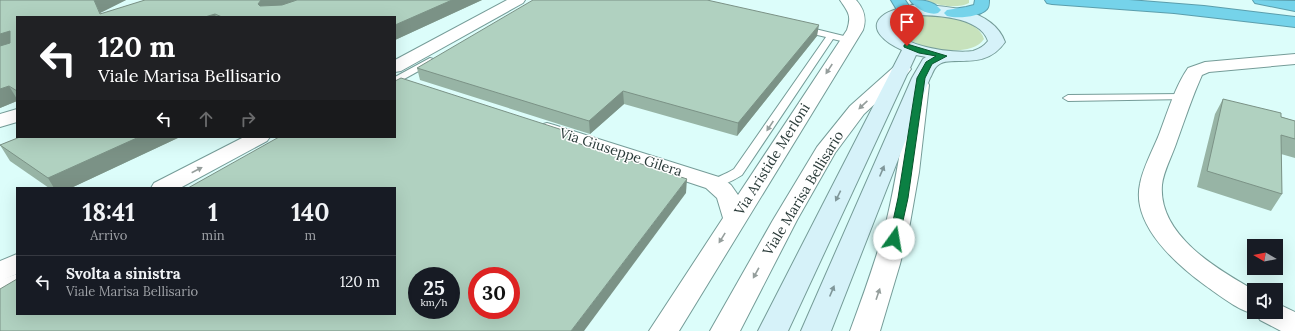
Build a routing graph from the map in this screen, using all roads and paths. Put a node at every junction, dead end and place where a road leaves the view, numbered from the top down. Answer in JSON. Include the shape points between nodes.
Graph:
{"nodes":[{"id":1,"x":848,"y":0,"type":"edge"},
{"id":2,"x":917,"y":0,"type":"edge"},
{"id":3,"x":982,"y":0,"type":"edge"},
{"id":4,"x":1052,"y":0,"type":"edge"},
{"id":5,"x":1197,"y":0,"type":"edge"},
{"id":6,"x":1260,"y":0,"type":"edge"},
{"id":7,"x":521,"y":4,"type":"edge"},
{"id":8,"x":901,"y":6,"type":"edge"},
{"id":9,"x":1295,"y":6,"type":"edge"},
{"id":10,"x":933,"y":10,"type":"junction"},
{"id":11,"x":952,"y":13,"type":"junction"},
{"id":12,"x":510,"y":15,"type":"edge"},
{"id":13,"x":1295,"y":18,"type":"edge"},
{"id":14,"x":1295,"y":22,"type":"edge"},
{"id":15,"x":792,"y":27,"type":"edge"},
{"id":16,"x":840,"y":38,"type":"junction"},
{"id":17,"x":911,"y":48,"type":"junction"},
{"id":18,"x":943,"y":56,"type":"junction"},
{"id":19,"x":436,"y":58,"type":"edge"},
{"id":20,"x":1295,"y":59,"type":"edge"},
{"id":21,"x":911,"y":73,"type":"junction"},
{"id":22,"x":396,"y":76,"type":"edge"},
{"id":23,"x":396,"y":77,"type":"edge"},
{"id":24,"x":396,"y":77,"type":"edge"},
{"id":25,"x":418,"y":88,"type":"edge"},
{"id":26,"x":1183,"y":97,"type":"junction"},
{"id":27,"x":1068,"y":98,"type":"dead end"},
{"id":28,"x":791,"y":112,"type":"junction"},
{"id":29,"x":16,"y":115,"type":"edge"},
{"id":30,"x":0,"y":122,"type":"edge"},
{"id":31,"x":532,"y":124,"type":"edge"},
{"id":32,"x":258,"y":138,"type":"edge"},
{"id":33,"x":714,"y":183,"type":"junction"},
{"id":34,"x":164,"y":187,"type":"edge"},
{"id":35,"x":735,"y":217,"type":"junction"},
{"id":36,"x":16,"y":264,"type":"edge"},
{"id":37,"x":0,"y":272,"type":"edge"},
{"id":38,"x":16,"y":279,"type":"edge"},
{"id":39,"x":0,"y":286,"type":"edge"},
{"id":40,"x":1247,"y":299,"type":"edge"},
{"id":41,"x":1282,"y":319,"type":"edge"},
{"id":42,"x":777,"y":323,"type":"edge"},
{"id":43,"x":671,"y":326,"type":"edge"},
{"id":44,"x":1295,"y":326,"type":"edge"},
{"id":45,"x":816,"y":329,"type":"edge"},
{"id":46,"x":724,"y":331,"type":"edge"},
{"id":47,"x":865,"y":331,"type":"edge"}],
"edges":[{"from":1,"to":16,"type":"street","name":"Via Aristide Merloni","via":[[858,15],[856,26]]},
{"from":2,"to":10,"type":"highway"},
{"from":3,"to":11,"type":"highway","via":[[981,7],[976,10]]},
{"from":4,"to":14,"type":"highway","via":[[1185,8]]},
{"from":5,"to":13,"type":"highway"},
{"from":6,"to":9,"type":"highway"},
{"from":7,"to":12,"type":"lane"},
{"from":7,"to":22,"type":"street"},
{"from":8,"to":10,"type":"main road"},
{"from":8,"to":17,"type":"main road","via":[[887,20],[886,28],[892,37]]},
{"from":10,"to":11,"type":"main road"},
{"from":11,"to":18,"type":"main road","via":[[984,25],[994,33],[997,42],[990,50],[976,55]]},
{"from":15,"to":16,"type":"lane"},
{"from":16,"to":28,"type":"street","name":"Via Aristide Merloni","one_way":true},
{"from":17,"to":18,"type":"main road"},
{"from":17,"to":21,"type":"main road","name":"Viale Marisa Bellisario"},
{"from":18,"to":21,"type":"main road","name":"Viale Marisa Bellisario"},
{"from":19,"to":23,"type":"lane"},
{"from":20,"to":26,"type":"street","via":[[1199,69],[1192,74]]},
{"from":21,"to":42,"type":"main road","name":"Viale Marisa Bellisario","one_way":true,"via":[[889,92]]},
{"from":45,"to":21,"type":"main road","name":"Viale Marisa Bellisario","one_way":true},
{"from":21,"to":46,"type":"street","name":"Viale Marisa Bellisario","one_way":true,"via":[[858,110],[827,148]]},
{"from":47,"to":21,"type":"street","name":"Viale Marisa Bellisario","one_way":true,"via":[[886,268],[904,190]]},
{"from":24,"to":25,"type":"street"},
{"from":26,"to":27,"type":"lane"},
{"from":26,"to":40,"type":"street","via":[[1151,184],[1152,210],[1166,235],[1195,264]]},
{"from":28,"to":33,"type":"lane","one_way":true,"via":[[738,172]]},
{"from":28,"to":35,"type":"street","name":"Via Aristide Merloni"},
{"from":29,"to":30,"type":"street"},
{"from":31,"to":33,"type":"street","name":"Via Giuseppe Gilera"},
{"from":34,"to":32,"type":"street","one_way":true},
{"from":33,"to":35,"type":"street","name":"Via Giuseppe Gilera","via":[[730,198]]},
{"from":35,"to":43,"type":"street","name":"Via Aristide Merloni","one_way":true},
{"from":36,"to":37,"type":"street"},
{"from":38,"to":39,"type":"lane"},
{"from":41,"to":44,"type":"street"}]}
